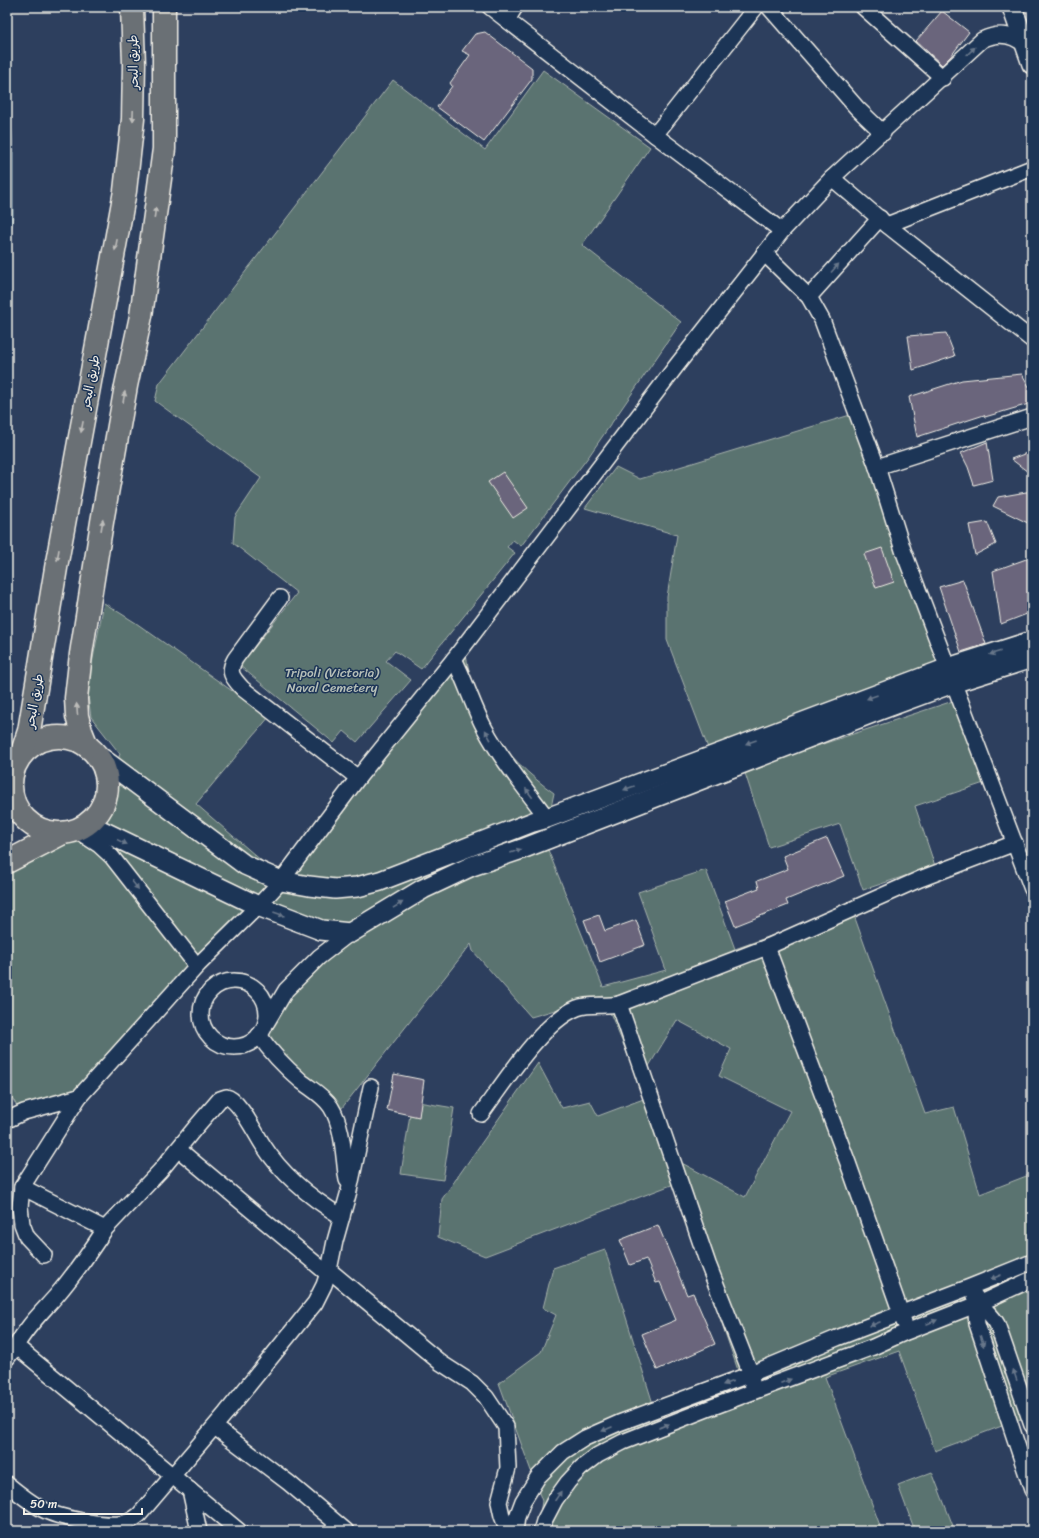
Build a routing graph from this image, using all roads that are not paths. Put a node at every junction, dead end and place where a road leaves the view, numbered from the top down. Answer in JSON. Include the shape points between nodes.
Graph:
{"nodes":[{"id":1,"x":132,"y":7,"type":"edge"},
{"id":2,"x":164,"y":7,"type":"edge"},
{"id":3,"x":490,"y":7,"type":"edge"},
{"id":4,"x":756,"y":7,"type":"edge"},
{"id":5,"x":769,"y":7,"type":"edge"},
{"id":6,"x":863,"y":7,"type":"edge"},
{"id":7,"x":1012,"y":7,"type":"edge"},
{"id":8,"x":511,"y":13,"type":"edge"},
{"id":9,"x":1026,"y":46,"type":"junction"},
{"id":10,"x":1032,"y":64,"type":"edge"},
{"id":11,"x":943,"y":78,"type":"junction"},
{"id":12,"x":883,"y":133,"type":"junction"},
{"id":13,"x":654,"y":135,"type":"junction"},
{"id":14,"x":1032,"y":168,"type":"edge"},
{"id":15,"x":832,"y":178,"type":"junction"},
{"id":16,"x":883,"y":222,"type":"junction"},
{"id":17,"x":782,"y":230,"type":"junction"},
{"id":18,"x":764,"y":253,"type":"junction"},
{"id":19,"x":809,"y":297,"type":"junction"},
{"id":20,"x":1032,"y":340,"type":"edge"},
{"id":21,"x":1032,"y":417,"type":"edge"},
{"id":22,"x":877,"y":467,"type":"junction"},
{"id":23,"x":280,"y":598,"type":"dead end"},
{"id":24,"x":1032,"y":641,"type":"edge"},
{"id":25,"x":1032,"y":658,"type":"edge"},
{"id":26,"x":454,"y":659,"type":"junction"},
{"id":27,"x":951,"y":676,"type":"junction"},
{"id":28,"x":91,"y":750,"type":"junction"},
{"id":29,"x":14,"y":768,"type":"edge"},
{"id":30,"x":358,"y":778,"type":"junction"},
{"id":31,"x":547,"y":818,"type":"junction"},
{"id":32,"x":75,"y":829,"type":"junction"},
{"id":33,"x":1015,"y":843,"type":"junction"},
{"id":34,"x":7,"y":862,"type":"edge"},
{"id":35,"x":281,"y":881,"type":"junction"},
{"id":36,"x":1032,"y":889,"type":"edge"},
{"id":37,"x":258,"y":906,"type":"junction"},
{"id":38,"x":321,"y":930,"type":"junction"},
{"id":39,"x":350,"y":933,"type":"junction"},
{"id":40,"x":766,"y":947,"type":"junction"},
{"id":41,"x":319,"y":957,"type":"junction"},
{"id":42,"x":197,"y":966,"type":"junction"},
{"id":43,"x":253,"y":987,"type":"junction"},
{"id":44,"x":286,"y":990,"type":"junction"},
{"id":45,"x":619,"y":1004,"type":"junction"},
{"id":46,"x":262,"y":1030,"type":"junction"},
{"id":47,"x":371,"y":1087,"type":"dead end"},
{"id":48,"x":79,"y":1097,"type":"junction"},
{"id":49,"x":481,"y":1114,"type":"dead end"},
{"id":50,"x":7,"y":1120,"type":"edge"},
{"id":51,"x":178,"y":1149,"type":"junction"},
{"id":52,"x":22,"y":1187,"type":"junction"},
{"id":53,"x":349,"y":1191,"type":"junction"},
{"id":54,"x":342,"y":1217,"type":"junction"},
{"id":55,"x":104,"y":1229,"type":"junction"},
{"id":56,"x":44,"y":1255,"type":"dead end"},
{"id":57,"x":1032,"y":1262,"type":"edge"},
{"id":58,"x":328,"y":1272,"type":"junction"},
{"id":59,"x":1032,"y":1279,"type":"edge"},
{"id":60,"x":970,"y":1287,"type":"junction"},
{"id":61,"x":978,"y":1304,"type":"junction"},
{"id":62,"x":902,"y":1313,"type":"junction"},
{"id":63,"x":906,"y":1332,"type":"junction"},
{"id":64,"x":16,"y":1346,"type":"junction"},
{"id":65,"x":7,"y":1358,"type":"edge"},
{"id":66,"x":751,"y":1374,"type":"junction"},
{"id":67,"x":753,"y":1392,"type":"junction"},
{"id":68,"x":1032,"y":1425,"type":"edge"},
{"id":69,"x":215,"y":1427,"type":"junction"},
{"id":70,"x":172,"y":1475,"type":"junction"},
{"id":71,"x":7,"y":1484,"type":"edge"},
{"id":72,"x":190,"y":1490,"type":"junction"},
{"id":73,"x":1032,"y":1490,"type":"edge"},
{"id":74,"x":199,"y":1531,"type":"edge"},
{"id":75,"x":239,"y":1531,"type":"edge"},
{"id":76,"x":346,"y":1531,"type":"edge"},
{"id":77,"x":508,"y":1531,"type":"edge"},
{"id":78,"x":515,"y":1531,"type":"edge"},
{"id":79,"x":541,"y":1531,"type":"edge"}],
"edges":[{"from":1,"to":29,"type":"highway","name":"طريق البحر","one_way":true,"via":[[133,119],[126,191],[57,562],[29,731]]},
{"from":28,"to":2,"type":"highway","one_way":true,"via":[[81,731],[76,698],[102,522],[141,316],[164,149]]},
{"from":3,"to":8,"type":"street"},
{"from":4,"to":13,"type":"street"},
{"from":5,"to":12,"type":"street","via":[[857,108]]},
{"from":6,"to":11,"type":"street"},
{"from":7,"to":9,"type":"street"},
{"from":8,"to":13,"type":"street"},
{"from":9,"to":10,"type":"street"},
{"from":11,"to":9,"type":"street","one_way":true,"via":[[989,36],[1005,34]]},
{"from":11,"to":12,"type":"street"},
{"from":12,"to":15,"type":"street"},
{"from":13,"to":17,"type":"street"},
{"from":14,"to":16,"type":"street"},
{"from":15,"to":16,"type":"street"},
{"from":15,"to":17,"type":"street"},
{"from":19,"to":16,"type":"street","one_way":true},
{"from":16,"to":20,"type":"street"},
{"from":17,"to":18,"type":"street"},
{"from":18,"to":19,"type":"street"},
{"from":18,"to":26,"type":"street"},
{"from":19,"to":22,"type":"street","via":[[822,320]]},
{"from":21,"to":22,"type":"street"},
{"from":22,"to":27,"type":"street","via":[[903,550]]},
{"from":23,"to":30,"type":"street","via":[[235,659],[231,666],[231,674],[243,689]]},
{"from":24,"to":27,"type":"street","one_way":true},
{"from":25,"to":27,"type":"street"},
{"from":26,"to":30,"type":"street"},
{"from":31,"to":26,"type":"street","one_way":true,"via":[[484,728]]},
{"from":27,"to":31,"type":"street","one_way":true},
{"from":27,"to":33,"type":"street"},
{"from":39,"to":27,"type":"street","one_way":true,"via":[[423,889],[472,866],[880,710]]},
{"from":28,"to":29,"type":"highway","via":[[74,739],[45,739],[32,745]]},
{"from":28,"to":32,"type":"highway","via":[[103,765],[107,791],[104,804],[97,815]]},
{"from":28,"to":35,"type":"street","via":[[245,865]]},
{"from":29,"to":32,"type":"highway","via":[[10,784],[13,800],[20,814],[31,825],[45,832]]},
{"from":30,"to":35,"type":"street"},
{"from":31,"to":35,"type":"street","via":[[380,881],[357,887],[334,889]]},
{"from":32,"to":34,"type":"highway"},
{"from":32,"to":37,"type":"street","one_way":true},
{"from":32,"to":42,"type":"street","one_way":true,"via":[[112,857]]},
{"from":33,"to":36,"type":"street"},
{"from":33,"to":40,"type":"street","via":[[920,879]]},
{"from":35,"to":37,"type":"street"},
{"from":37,"to":38,"type":"street","one_way":true},
{"from":37,"to":42,"type":"street"},
{"from":38,"to":39,"type":"street"},
{"from":38,"to":41,"type":"street"},
{"from":39,"to":41,"type":"street"},
{"from":40,"to":45,"type":"street"},
{"from":40,"to":62,"type":"street"},
{"from":41,"to":44,"type":"street"},
{"from":42,"to":48,"type":"street"},
{"from":43,"to":44,"type":"street"},
{"from":43,"to":46,"type":"street","via":[[265,1004],[267,1017]]},
{"from":43,"to":46,"type":"street","via":[[231,981],[219,984],[203,1001],[200,1012],[202,1024],[207,1034],[216,1042],[227,1046],[239,1047],[250,1043]]},
{"from":44,"to":46,"type":"street"},
{"from":45,"to":49,"type":"street","via":[[577,1008],[556,1020],[528,1051]]},
{"from":45,"to":66,"type":"street","via":[[708,1264]]},
{"from":46,"to":53,"type":"street","via":[[274,1056],[331,1107],[341,1138]]},
{"from":47,"to":53,"type":"street"},
{"from":48,"to":50,"type":"street","via":[[24,1112]]},
{"from":48,"to":52,"type":"street"},
{"from":51,"to":54,"type":"street","via":[[220,1099],[230,1098],[249,1120],[266,1150],[284,1171],[324,1206]]},
{"from":51,"to":55,"type":"street"},
{"from":51,"to":58,"type":"street"},
{"from":52,"to":55,"type":"street"},
{"from":52,"to":56,"type":"street","via":[[22,1224],[27,1238]]},
{"from":53,"to":54,"type":"street"},
{"from":54,"to":58,"type":"street"},
{"from":55,"to":64,"type":"street","via":[[83,1261],[27,1328]]},
{"from":57,"to":60,"type":"street","one_way":true},
{"from":58,"to":69,"type":"street","via":[[314,1303]]},
{"from":58,"to":77,"type":"street","via":[[429,1353],[472,1383],[486,1397],[506,1427],[508,1468],[499,1502]]},
{"from":59,"to":61,"type":"street"},
{"from":60,"to":61,"type":"street"},
{"from":60,"to":62,"type":"street"},
{"from":63,"to":61,"type":"street","one_way":true},
{"from":68,"to":61,"type":"street","one_way":true,"via":[[997,1324],[989,1312]]},
{"from":61,"to":73,"type":"street","one_way":true,"via":[[977,1324]]},
{"from":62,"to":63,"type":"street"},
{"from":62,"to":66,"type":"street","one_way":true},
{"from":67,"to":63,"type":"street","one_way":true},
{"from":64,"to":65,"type":"street"},
{"from":64,"to":70,"type":"street"},
{"from":66,"to":67,"type":"street"},
{"from":66,"to":78,"type":"street","one_way":true,"via":[[619,1423],[585,1438],[563,1452],[538,1477],[523,1501],[516,1517]]},
{"from":79,"to":67,"type":"street","one_way":true,"via":[[555,1500],[568,1482],[598,1455],[623,1442]]},
{"from":69,"to":70,"type":"street"},
{"from":69,"to":76,"type":"street","via":[[289,1483]]},
{"from":70,"to":71,"type":"street","via":[[140,1515],[121,1524],[82,1521],[54,1515],[42,1510]]},
{"from":70,"to":72,"type":"street"},
{"from":72,"to":74,"type":"street"},
{"from":72,"to":75,"type":"street"}]}
